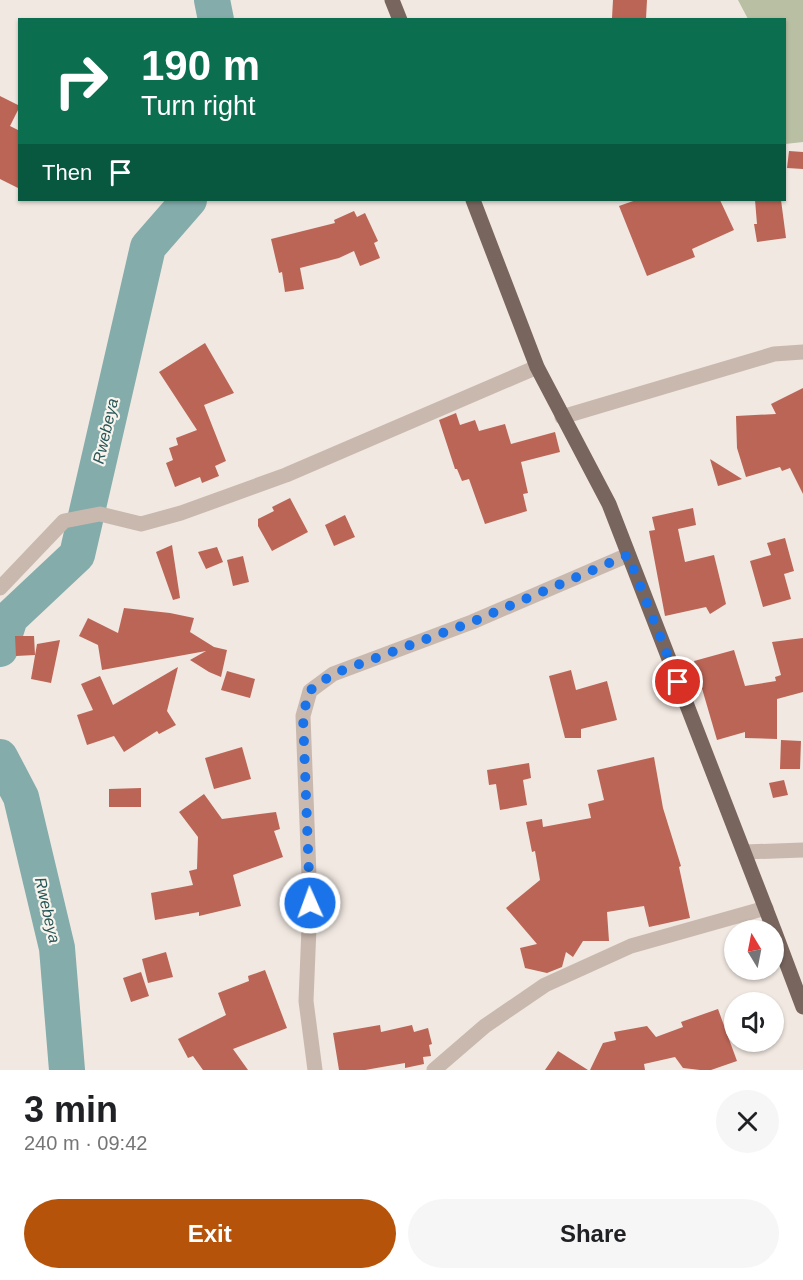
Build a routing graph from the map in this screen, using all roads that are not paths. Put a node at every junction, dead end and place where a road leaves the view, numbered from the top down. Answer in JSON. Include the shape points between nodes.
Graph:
{"nodes":[{"id":1,"x":392,"y":0,"type":"edge"},
{"id":2,"x":399,"y":18,"type":"edge"},
{"id":3,"x":472,"y":201,"type":"edge"},
{"id":4,"x":803,"y":352,"type":"edge"},
{"id":5,"x":537,"y":367,"type":"junction"},
{"id":6,"x":562,"y":417,"type":"junction"},
{"id":7,"x":628,"y":555,"type":"junction"},
{"id":8,"x":0,"y":588,"type":"edge"},
{"id":9,"x":803,"y":850,"type":"edge"},
{"id":10,"x":745,"y":852,"type":"junction"},
{"id":11,"x":766,"y":908,"type":"junction"},
{"id":12,"x":770,"y":920,"type":"edge"},
{"id":13,"x":784,"y":957,"type":"edge"},
{"id":14,"x":803,"y":1007,"type":"edge"},
{"id":15,"x":315,"y":1070,"type":"edge"},
{"id":16,"x":434,"y":1070,"type":"edge"}],
"edges":[{"from":1,"to":2,"type":"main road"},
{"from":3,"to":5,"type":"main road"},
{"from":4,"to":6,"type":"street","via":[[774,354]]},
{"from":5,"to":6,"type":"main road"},
{"from":5,"to":8,"type":"street","via":[[286,475],[181,513],[141,524],[100,514],[64,521]]},
{"from":6,"to":7,"type":"main road","via":[[609,504]]},
{"from":7,"to":10,"type":"main road"},
{"from":7,"to":15,"type":"street","via":[[472,622],[333,674],[309,691],[303,716],[310,903],[306,1001]]},
{"from":9,"to":10,"type":"street"},
{"from":10,"to":11,"type":"main road"},
{"from":11,"to":12,"type":"main road"},
{"from":11,"to":16,"type":"street","via":[[631,946],[545,985],[485,1026]]},
{"from":13,"to":14,"type":"main road"}]}
